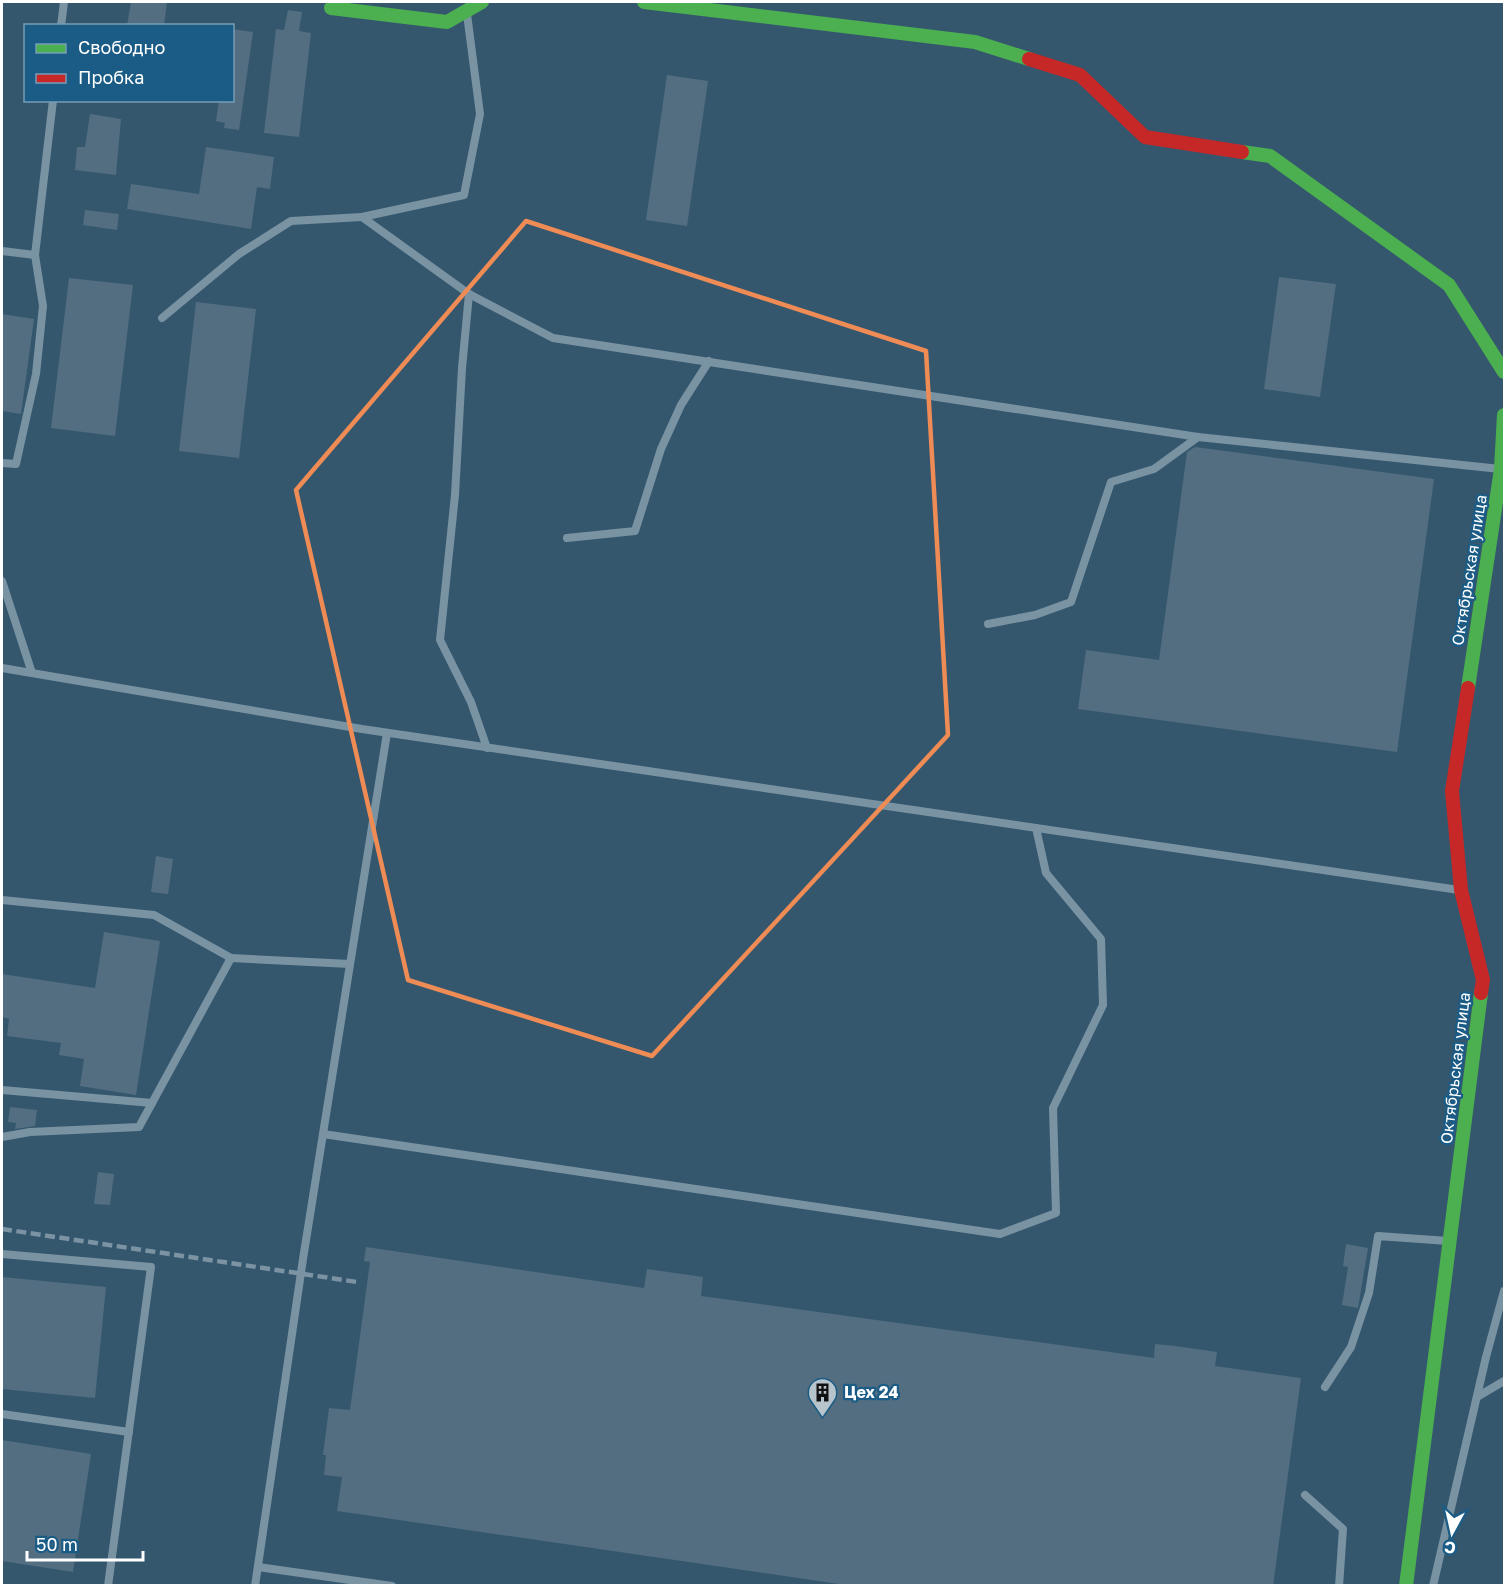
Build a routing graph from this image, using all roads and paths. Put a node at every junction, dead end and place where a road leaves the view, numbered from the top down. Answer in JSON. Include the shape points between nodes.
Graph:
{"nodes":[{"id":1,"x":64,"y":2,"type":"edge"},
{"id":2,"x":482,"y":2,"type":"edge"},
{"id":3,"x":644,"y":2,"type":"edge"},
{"id":4,"x":331,"y":8,"type":"dead end"},
{"id":5,"x":467,"y":10,"type":"junction"},
{"id":6,"x":62,"y":24,"type":"edge"},
{"id":7,"x":53,"y":102,"type":"edge"},
{"id":8,"x":362,"y":217,"type":"junction"},
{"id":9,"x":2,"y":251,"type":"edge"},
{"id":10,"x":35,"y":255,"type":"junction"},
{"id":11,"x":469,"y":294,"type":"junction"},
{"id":12,"x":162,"y":318,"type":"dead end"},
{"id":13,"x":709,"y":361,"type":"junction"},
{"id":14,"x":1504,"y":372,"type":"edge"},
{"id":15,"x":1504,"y":415,"type":"edge"},
{"id":16,"x":1198,"y":436,"type":"junction"},
{"id":17,"x":2,"y":463,"type":"edge"},
{"id":18,"x":1501,"y":470,"type":"junction"},
{"id":19,"x":567,"y":538,"type":"dead end"},
{"id":20,"x":2,"y":581,"type":"edge"},
{"id":21,"x":988,"y":624,"type":"dead end"},
{"id":22,"x":2,"y":668,"type":"edge"},
{"id":23,"x":33,"y":673,"type":"junction"},
{"id":24,"x":387,"y":733,"type":"junction"},
{"id":25,"x":487,"y":748,"type":"junction"},
{"id":26,"x":1036,"y":828,"type":"junction"},
{"id":27,"x":1461,"y":890,"type":"junction"},
{"id":28,"x":2,"y":900,"type":"edge"},
{"id":29,"x":231,"y":958,"type":"junction"},
{"id":30,"x":350,"y":964,"type":"junction"},
{"id":31,"x":2,"y":1090,"type":"edge"},
{"id":32,"x":152,"y":1103,"type":"junction"},
{"id":33,"x":323,"y":1134,"type":"junction"},
{"id":34,"x":2,"y":1137,"type":"edge"},
{"id":35,"x":1450,"y":1241,"type":"junction"},
{"id":36,"x":2,"y":1254,"type":"edge"},
{"id":37,"x":1504,"y":1291,"type":"edge"},
{"id":38,"x":1504,"y":1381,"type":"edge"},
{"id":39,"x":1325,"y":1387,"type":"dead end"},
{"id":40,"x":1477,"y":1397,"type":"junction"},
{"id":41,"x":2,"y":1414,"type":"edge"},
{"id":42,"x":129,"y":1432,"type":"junction"},
{"id":43,"x":1305,"y":1495,"type":"dead end"},
{"id":44,"x":258,"y":1568,"type":"junction"},
{"id":45,"x":108,"y":1586,"type":"edge"},
{"id":46,"x":255,"y":1586,"type":"edge"},
{"id":47,"x":392,"y":1586,"type":"edge"},
{"id":48,"x":1339,"y":1586,"type":"edge"},
{"id":49,"x":1406,"y":1586,"type":"edge"},
{"id":50,"x":1433,"y":1586,"type":"edge"}],
"edges":[{"from":1,"to":6,"type":"lane"},
{"from":2,"to":5,"type":"street"},
{"from":3,"to":14,"type":"street","via":[[975,42],[1080,75],[1144,137],[1270,156],[1449,285]]},
{"from":4,"to":5,"type":"street","via":[[447,22]]},
{"from":5,"to":8,"type":"lane","via":[[480,114],[464,195]]},
{"from":7,"to":10,"type":"lane"},
{"from":8,"to":11,"type":"lane"},
{"from":8,"to":12,"type":"lane","via":[[291,221],[238,254]]},
{"from":9,"to":10,"type":"lane"},
{"from":10,"to":17,"type":"lane","via":[[43,306],[36,374],[16,464]]},
{"from":11,"to":13,"type":"lane","via":[[553,338]]},
{"from":11,"to":25,"type":"lane","via":[[440,640],[471,702]]},
{"from":13,"to":16,"type":"lane"},
{"from":13,"to":19,"type":"lane","via":[[681,405],[635,531]]},
{"from":15,"to":18,"type":"street","name":"Октябрьская улица"},
{"from":16,"to":18,"type":"lane"},
{"from":16,"to":21,"type":"lane","via":[[1154,469],[1111,482],[1071,602],[1035,615]]},
{"from":18,"to":27,"type":"street","name":"Октябрьская улица","via":[[1452,791]]},
{"from":20,"to":23,"type":"lane"},
{"from":22,"to":23,"type":"lane"},
{"from":23,"to":24,"type":"lane"},
{"from":24,"to":25,"type":"lane"},
{"from":24,"to":30,"type":"lane"},
{"from":25,"to":26,"type":"lane"},
{"from":26,"to":27,"type":"lane"},
{"from":26,"to":33,"type":"lane","via":[[1046,873],[1101,939],[1103,1005],[1053,1108],[1056,1213],[1000,1234]]},
{"from":27,"to":35,"type":"street","name":"Октябрьская улица","via":[[1483,980]]},
{"from":28,"to":29,"type":"lane","via":[[154,915]]},
{"from":29,"to":30,"type":"lane"},
{"from":29,"to":32,"type":"lane"},
{"from":30,"to":33,"type":"lane"},
{"from":31,"to":32,"type":"lane"},
{"from":32,"to":34,"type":"lane","via":[[139,1128],[30,1132]]},
{"from":33,"to":44,"type":"lane"},
{"from":35,"to":39,"type":"lane","via":[[1378,1236],[1369,1293],[1351,1347]]},
{"from":35,"to":49,"type":"street","name":"Октябрьская улица"},
{"from":36,"to":42,"type":"lane","via":[[151,1267]]},
{"from":37,"to":40,"type":"lane"},
{"from":38,"to":40,"type":"lane"},
{"from":40,"to":50,"type":"lane"},
{"from":41,"to":42,"type":"lane"},
{"from":42,"to":45,"type":"lane"},
{"from":43,"to":48,"type":"lane","via":[[1343,1529]]},
{"from":44,"to":46,"type":"lane"},
{"from":44,"to":47,"type":"lane"}]}
